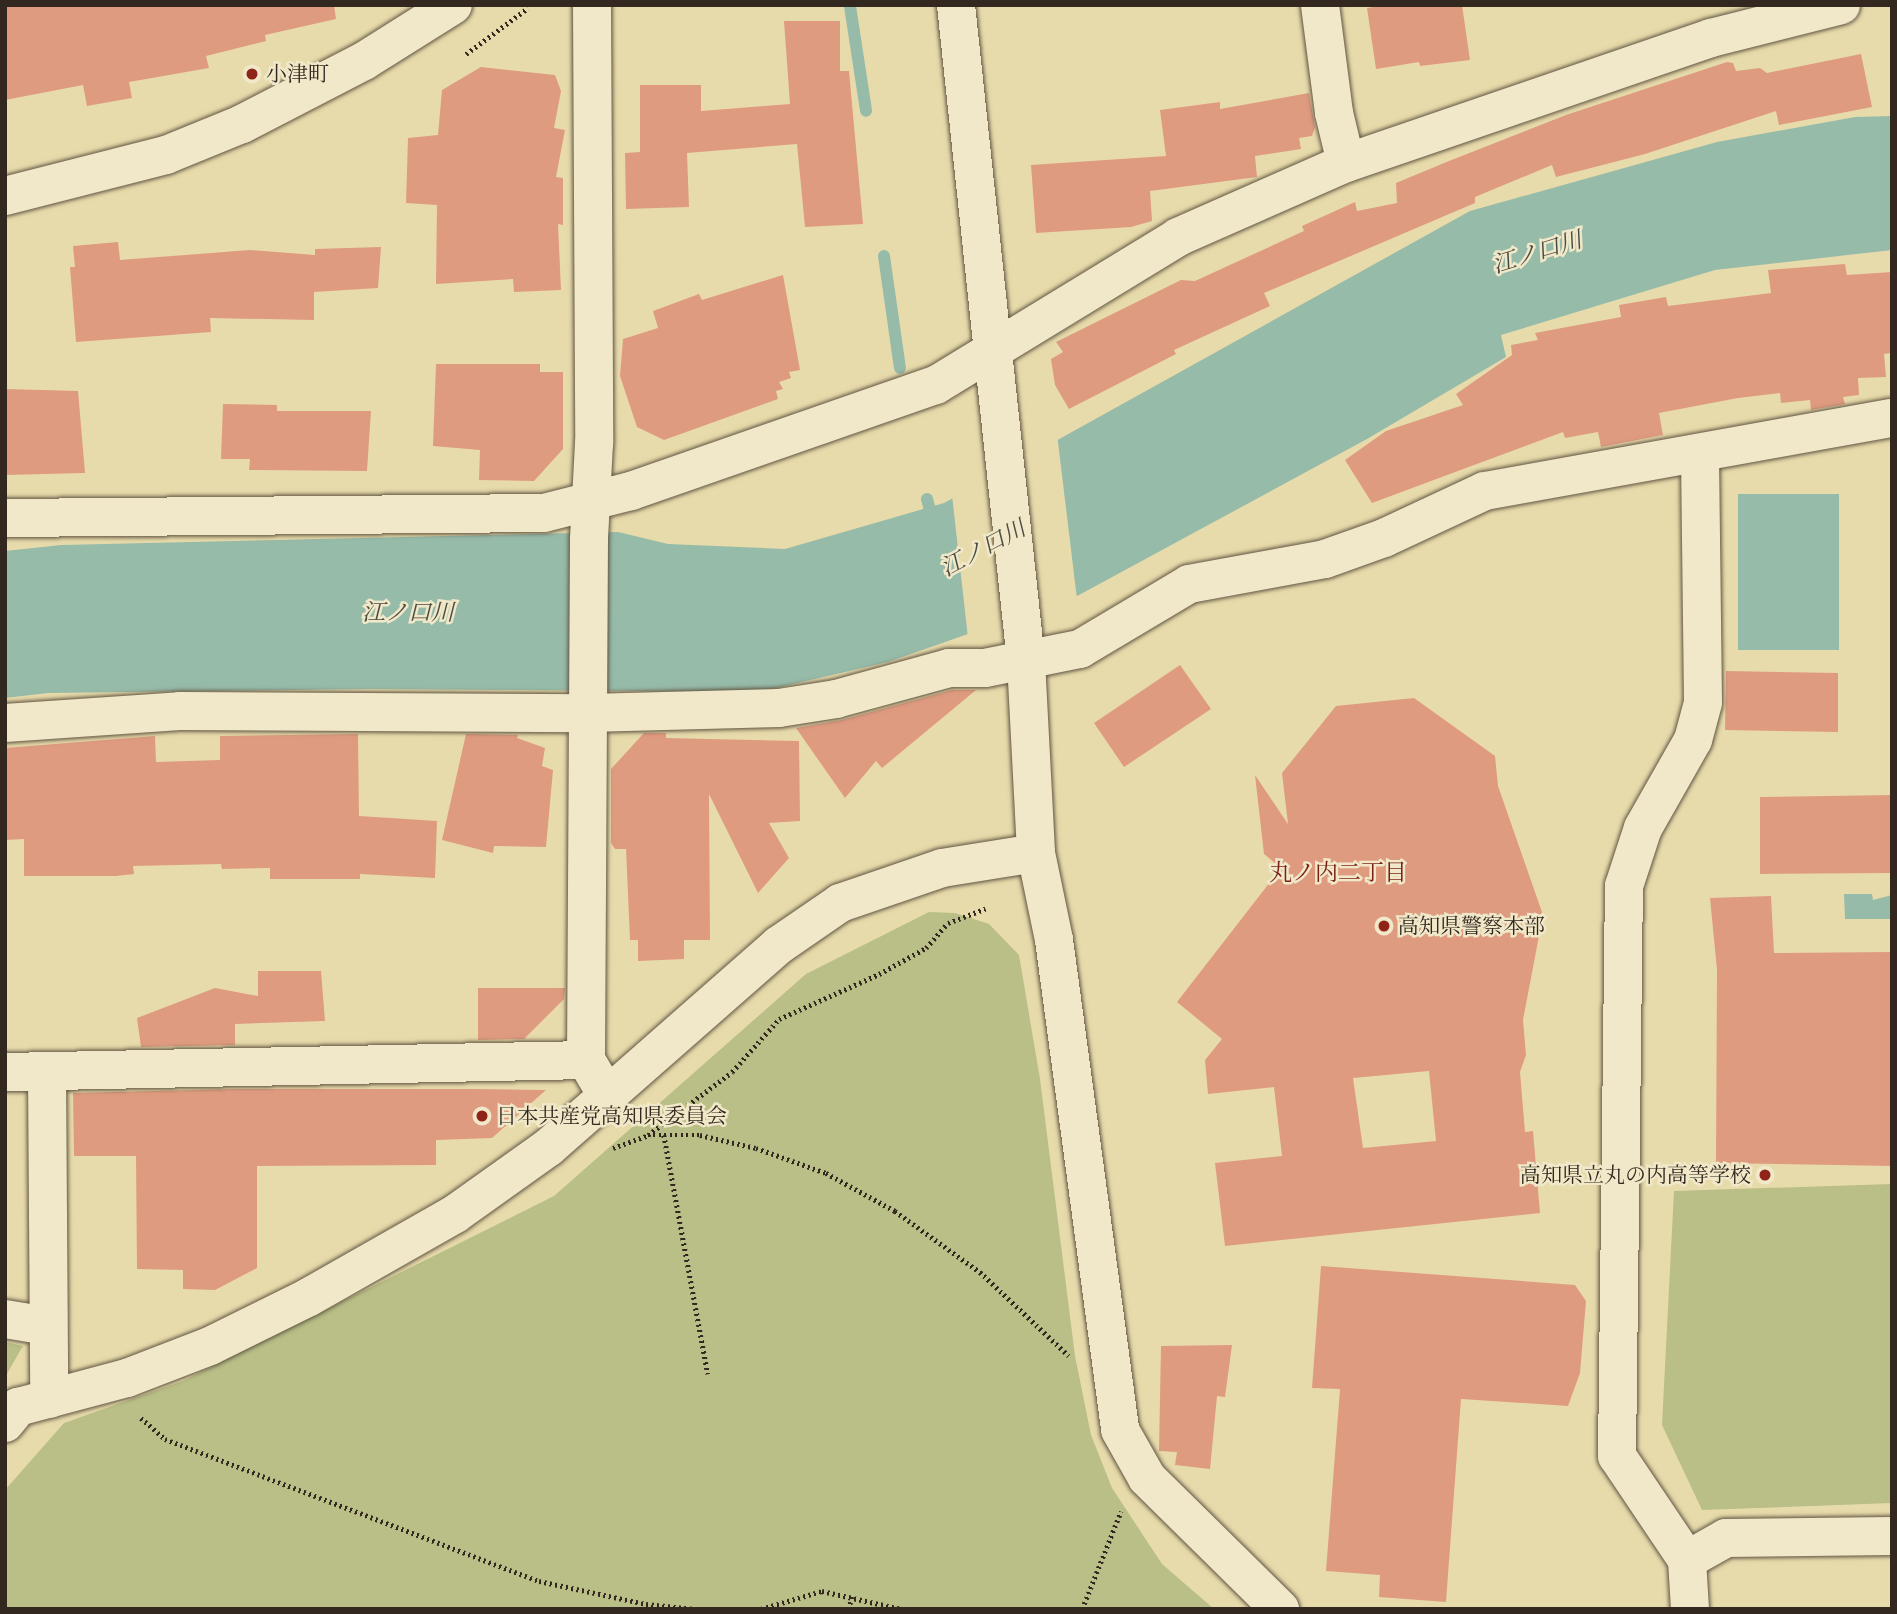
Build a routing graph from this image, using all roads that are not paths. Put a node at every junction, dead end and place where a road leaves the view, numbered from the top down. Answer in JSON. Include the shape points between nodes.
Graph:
{"nodes":[{"id":1,"x":453,"y":5,"type":"edge"},
{"id":2,"x":592,"y":5,"type":"edge"},
{"id":3,"x":956,"y":5,"type":"edge"},
{"id":4,"x":1320,"y":5,"type":"edge"},
{"id":5,"x":1841,"y":5,"type":"edge"},
{"id":6,"x":1709,"y":22,"type":"edge"},
{"id":7,"x":1346,"y":163,"type":"junction"},
{"id":8,"x":5,"y":196,"type":"edge"},
{"id":9,"x":993,"y":351,"type":"junction"},
{"id":10,"x":1892,"y":418,"type":"edge"},
{"id":11,"x":1700,"y":453,"type":"junction"},
{"id":12,"x":590,"y":517,"type":"junction"},
{"id":13,"x":5,"y":519,"type":"edge"},
{"id":14,"x":1025,"y":646,"type":"junction"},
{"id":15,"x":588,"y":705,"type":"junction"},
{"id":16,"x":5,"y":723,"type":"edge"},
{"id":17,"x":1036,"y":853,"type":"junction"},
{"id":18,"x":586,"y":1060,"type":"junction"},
{"id":19,"x":5,"y":1072,"type":"edge"},
{"id":20,"x":47,"y":1072,"type":"junction"},
{"id":21,"x":608,"y":1097,"type":"junction"},
{"id":22,"x":5,"y":1319,"type":"edge"},
{"id":23,"x":47,"y":1326,"type":"junction"},
{"id":24,"x":49,"y":1399,"type":"junction"},
{"id":25,"x":5,"y":1423,"type":"edge"},
{"id":26,"x":1892,"y":1536,"type":"edge"},
{"id":27,"x":1687,"y":1560,"type":"junction"},
{"id":28,"x":1280,"y":1609,"type":"edge"},
{"id":29,"x":1690,"y":1609,"type":"edge"}],
"edges":[{"from":1,"to":8,"type":"street","via":[[364,61],[242,124],[166,155]]},
{"from":2,"to":12,"type":"street"},
{"from":3,"to":9,"type":"street"},
{"from":4,"to":7,"type":"street","via":[[1334,113]]},
{"from":5,"to":6,"type":"street"},
{"from":6,"to":7,"type":"street"},
{"from":7,"to":9,"type":"street","via":[[1178,237]]},
{"from":9,"to":12,"type":"street","via":[[936,385],[658,483]]},
{"from":9,"to":14,"type":"street"},
{"from":10,"to":11,"type":"street"},
{"from":11,"to":14,"type":"street","via":[[1593,468],[1485,491],[1384,538],[1325,559],[1189,584],[1082,648]]},
{"from":11,"to":27,"type":"street","via":[[1703,702],[1693,740],[1643,828],[1624,887],[1617,1456]]},
{"from":12,"to":13,"type":"street","via":[[544,513]]},
{"from":12,"to":15,"type":"street"},
{"from":14,"to":15,"type":"street","via":[[836,699],[779,708]]},
{"from":14,"to":17,"type":"street"},
{"from":15,"to":16,"type":"street","via":[[180,712]]},
{"from":15,"to":18,"type":"street"},
{"from":17,"to":21,"type":"street","via":[[942,868],[840,903],[779,945]]},
{"from":17,"to":28,"type":"street","via":[[1054,940],[1120,1430],[1147,1478]]},
{"from":18,"to":20,"type":"street"},
{"from":18,"to":21,"type":"street"},
{"from":19,"to":20,"type":"street"},
{"from":20,"to":23,"type":"street"},
{"from":21,"to":24,"type":"street","via":[[541,1153],[455,1214],[309,1297],[210,1346],[103,1385]]},
{"from":22,"to":23,"type":"street"},
{"from":23,"to":24,"type":"street"},
{"from":24,"to":25,"type":"street","via":[[18,1407]]},
{"from":26,"to":27,"type":"street","via":[[1726,1538]]},
{"from":27,"to":29,"type":"street"}]}
